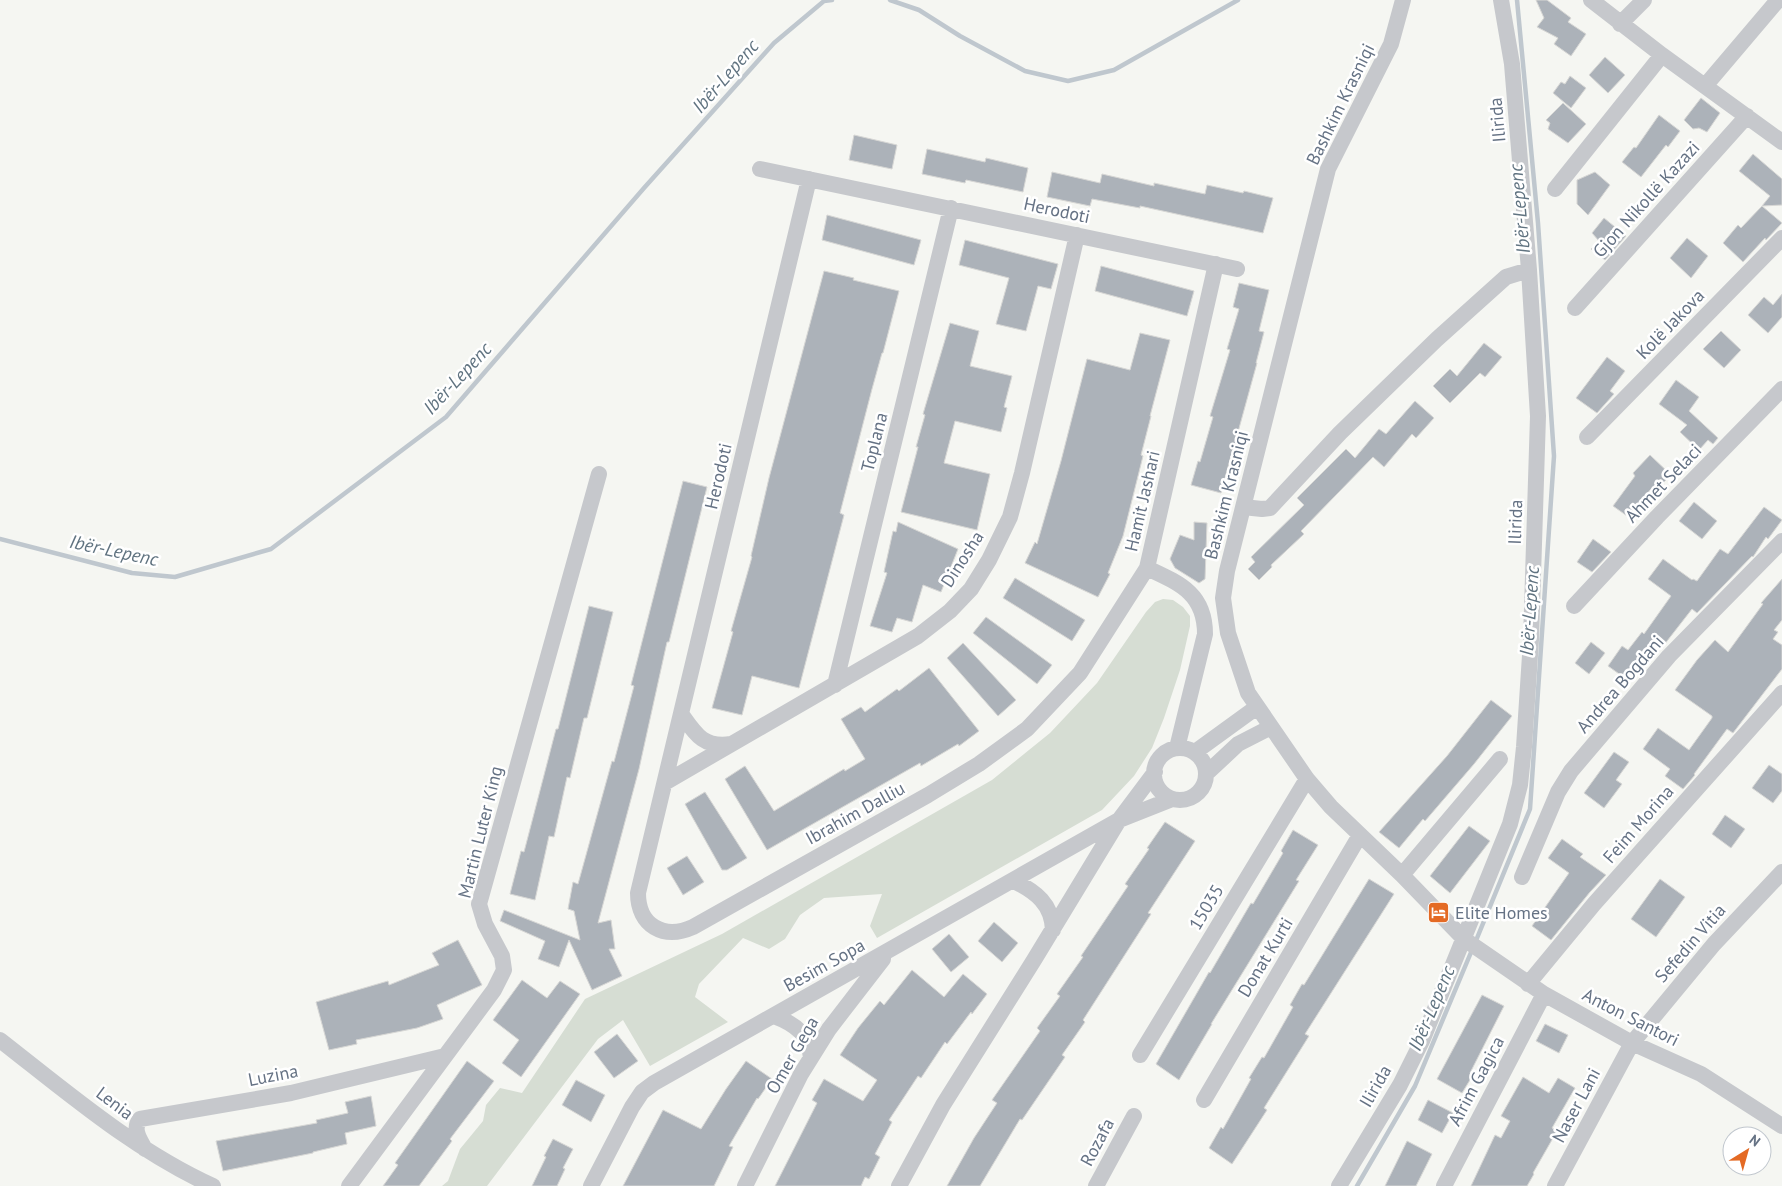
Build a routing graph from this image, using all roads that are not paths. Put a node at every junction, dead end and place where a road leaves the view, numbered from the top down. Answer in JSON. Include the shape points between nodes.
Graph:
{"nodes":[{"id":1,"x":1403,"y":0,"type":"edge"},
{"id":2,"x":1501,"y":0,"type":"edge"},
{"id":3,"x":1591,"y":0,"type":"edge"},
{"id":4,"x":1644,"y":0,"type":"edge"},
{"id":5,"x":1778,"y":0,"type":"edge"},
{"id":6,"x":1620,"y":24,"type":"junction"},
{"id":7,"x":1662,"y":55,"type":"junction"},
{"id":8,"x":1705,"y":86,"type":"junction"},
{"id":9,"x":1747,"y":116,"type":"junction"},
{"id":10,"x":1782,"y":142,"type":"edge"},
{"id":11,"x":760,"y":169,"type":"dead end"},
{"id":12,"x":809,"y":179,"type":"junction"},
{"id":13,"x":1555,"y":189,"type":"dead end"},
{"id":14,"x":951,"y":208,"type":"junction"},
{"id":15,"x":1077,"y":235,"type":"junction"},
{"id":16,"x":1782,"y":238,"type":"edge"},
{"id":17,"x":1216,"y":264,"type":"junction"},
{"id":18,"x":1237,"y":269,"type":"dead end"},
{"id":19,"x":1530,"y":270,"type":"junction"},
{"id":20,"x":1576,"y":308,"type":"dead end"},
{"id":21,"x":1782,"y":389,"type":"edge"},
{"id":22,"x":1587,"y":437,"type":"dead end"},
{"id":23,"x":599,"y":474,"type":"dead end"},
{"id":24,"x":1243,"y":507,"type":"junction"},
{"id":25,"x":1782,"y":541,"type":"edge"},
{"id":26,"x":1147,"y":568,"type":"junction"},
{"id":27,"x":1574,"y":606,"type":"dead end"},
{"id":28,"x":835,"y":685,"type":"junction"},
{"id":29,"x":1782,"y":693,"type":"edge"},
{"id":30,"x":1257,"y":707,"type":"junction"},
{"id":31,"x":682,"y":714,"type":"junction"},
{"id":32,"x":1270,"y":726,"type":"junction"},
{"id":33,"x":731,"y":744,"type":"junction"},
{"id":34,"x":1177,"y":748,"type":"junction"},
{"id":35,"x":1194,"y":752,"type":"junction"},
{"id":36,"x":1500,"y":759,"type":"dead end"},
{"id":37,"x":1154,"y":772,"type":"junction"},
{"id":38,"x":1206,"y":773,"type":"junction"},
{"id":39,"x":1307,"y":779,"type":"junction"},
{"id":40,"x":666,"y":782,"type":"junction"},
{"id":41,"x":1172,"y":799,"type":"junction"},
{"id":42,"x":1119,"y":820,"type":"junction"},
{"id":43,"x":1360,"y":835,"type":"junction"},
{"id":44,"x":1782,"y":872,"type":"edge"},
{"id":45,"x":1402,"y":875,"type":"junction"},
{"id":46,"x":1522,"y":876,"type":"dead end"},
{"id":47,"x":1014,"y":881,"type":"junction"},
{"id":48,"x":1053,"y":930,"type":"junction"},
{"id":49,"x":1464,"y":939,"type":"junction"},
{"id":50,"x":887,"y":953,"type":"junction"},
{"id":51,"x":1528,"y":984,"type":"junction"},
{"id":52,"x":1544,"y":994,"type":"junction"},
{"id":53,"x":774,"y":1016,"type":"junction"},
{"id":54,"x":0,"y":1040,"type":"edge"},
{"id":55,"x":1632,"y":1043,"type":"junction"},
{"id":56,"x":1140,"y":1055,"type":"dead end"},
{"id":57,"x":445,"y":1056,"type":"junction"},
{"id":58,"x":811,"y":1058,"type":"junction"},
{"id":59,"x":1204,"y":1100,"type":"dead end"},
{"id":60,"x":1134,"y":1116,"type":"dead end"},
{"id":61,"x":1782,"y":1126,"type":"edge"},
{"id":62,"x":145,"y":1149,"type":"junction"},
{"id":63,"x":213,"y":1186,"type":"edge"},
{"id":64,"x":349,"y":1186,"type":"edge"},
{"id":65,"x":591,"y":1186,"type":"edge"},
{"id":66,"x":745,"y":1186,"type":"edge"},
{"id":67,"x":899,"y":1186,"type":"edge"},
{"id":68,"x":1096,"y":1186,"type":"edge"},
{"id":69,"x":1339,"y":1186,"type":"edge"},
{"id":70,"x":1444,"y":1186,"type":"edge"},
{"id":71,"x":1555,"y":1186,"type":"edge"}],
"edges":[{"from":1,"to":24,"type":"street","name":"Bashkim Krasniqi","via":[[1391,44],[1328,169]]},
{"from":2,"to":19,"type":"street","name":"Ilirida","via":[[1512,64]]},
{"from":3,"to":6,"type":"street"},
{"from":4,"to":6,"type":"street"},
{"from":5,"to":8,"type":"street"},
{"from":6,"to":7,"type":"street"},
{"from":7,"to":8,"type":"street"},
{"from":7,"to":13,"type":"street"},
{"from":8,"to":9,"type":"street"},
{"from":9,"to":10,"type":"street"},
{"from":9,"to":20,"type":"street","name":"Gjon Nikollë Kazazi"},
{"from":11,"to":12,"type":"street","name":"Herodoti"},
{"from":12,"to":14,"type":"street","name":"Herodoti"},
{"from":12,"to":31,"type":"street","name":"Herodoti"},
{"from":14,"to":15,"type":"street","name":"Herodoti"},
{"from":14,"to":28,"type":"street","name":"Toplana"},
{"from":15,"to":17,"type":"street","name":"Herodoti"},
{"from":15,"to":28,"type":"street","name":"Dinosha","via":[[1010,517],[989,560],[971,589],[950,611],[918,636]]},
{"from":16,"to":22,"type":"street","name":"Kolë Jakova"},
{"from":17,"to":18,"type":"street","name":"Herodoti"},
{"from":17,"to":26,"type":"street","name":"Hamit Jashari"},
{"from":19,"to":24,"type":"street","via":[[1506,277],[1437,339],[1340,432],[1270,508]]},
{"from":19,"to":49,"type":"street","name":"Ilirida","via":[[1538,416],[1524,747],[1520,785],[1510,824]]},
{"from":21,"to":27,"type":"street","name":"Ahmet Selaci"},
{"from":23,"to":57,"type":"street","name":"Martin Luter King","via":[[479,904],[485,924],[502,956],[504,970],[494,990]]},
{"from":24,"to":30,"type":"street","name":"Bashkim Krasniqi","via":[[1223,598],[1228,633],[1248,693]]},
{"from":25,"to":46,"type":"street","name":"Andrea Bogdani","via":[[1669,656],[1571,771],[1558,792]]},
{"from":26,"to":34,"type":"street","name":"Hamit Jashari","via":[[1184,587],[1199,603],[1205,623]]},
{"from":26,"to":40,"type":"street","name":"Ibrahim Dalliu","via":[[1080,673],[1027,729],[980,764],[928,795],[693,927],[673,932],[647,922],[638,905],[638,893]]},
{"from":28,"to":33,"type":"street","name":"Dinosha"},
{"from":29,"to":51,"type":"street","name":"Feim Morina","via":[[1594,904]]},
{"from":30,"to":32,"type":"street","name":"Bashkim Krasniqi"},
{"from":30,"to":35,"type":"street"},
{"from":31,"to":33,"type":"street","via":[[708,743],[718,746]]},
{"from":31,"to":40,"type":"street","name":"Herodoti"},
{"from":32,"to":38,"type":"street","name":"Besim Sopa","via":[[1238,744]]},
{"from":32,"to":39,"type":"street","name":"Bashkim Krasniqi"},
{"from":33,"to":40,"type":"street","name":"Dinosha"},
{"from":34,"to":35,"type":"street"},
{"from":34,"to":37,"type":"street","name":"Besim Sopa","via":[[1161,756]]},
{"from":35,"to":38,"type":"street","via":[[1201,758]]},
{"from":36,"to":45,"type":"street"},
{"from":37,"to":41,"type":"street","via":[[1159,789]]},
{"from":37,"to":42,"type":"street","name":"Besim Sopa"},
{"from":38,"to":41,"type":"street","name":"Besim Sopa","via":[[1202,789],[1196,795],[1189,799]]},
{"from":39,"to":43,"type":"street","name":"Bashkim Krasniqi"},
{"from":39,"to":56,"type":"street","name":"15035"},
{"from":41,"to":42,"type":"street","name":"Besim Sopa"},
{"from":42,"to":47,"type":"street","name":"Besim Sopa"},
{"from":42,"to":48,"type":"street","name":"Besim Sopa"},
{"from":43,"to":45,"type":"street","name":"Bashkim Krasniqi"},
{"from":43,"to":59,"type":"street","name":"Donat Kurti"},
{"from":44,"to":55,"type":"street","name":"Sefedin Vitia","via":[[1714,944]]},
{"from":45,"to":49,"type":"street","name":"Bashkim Krasniqi"},
{"from":47,"to":48,"type":"street","via":[[1039,896],[1052,919]]},
{"from":47,"to":50,"type":"street","name":"Besim Sopa"},
{"from":48,"to":67,"type":"street","name":"Besim Sopa","via":[[943,1105]]},
{"from":49,"to":51,"type":"street","name":"Anton Santori"},
{"from":49,"to":69,"type":"street","name":"Ilirida","via":[[1418,1050]]},
{"from":50,"to":53,"type":"street","name":"Besim Sopa"},
{"from":50,"to":58,"type":"street","name":"Omer Gega"},
{"from":51,"to":52,"type":"street","name":"Anton Santori"},
{"from":52,"to":55,"type":"street","name":"Anton Santori"},
{"from":52,"to":70,"type":"street","name":"Afrim Gagica"},
{"from":53,"to":58,"type":"street","via":[[804,1036],[810,1046]]},
{"from":53,"to":65,"type":"street","name":"Besim Sopa","via":[[642,1092]]},
{"from":54,"to":62,"type":"street","name":"Lenia"},
{"from":55,"to":61,"type":"street","name":"Anton Santori","via":[[1700,1074]]},
{"from":55,"to":71,"type":"street","name":"Naser Lani"},
{"from":57,"to":62,"type":"street","name":"Luzina","via":[[291,1093],[140,1119],[136,1128]]},
{"from":57,"to":64,"type":"street","name":"Martin Luter King"},
{"from":58,"to":66,"type":"street","name":"Omer Gega"},
{"from":60,"to":68,"type":"street","name":"Rozafa"},
{"from":62,"to":63,"type":"street","name":"Lenia"}]}
